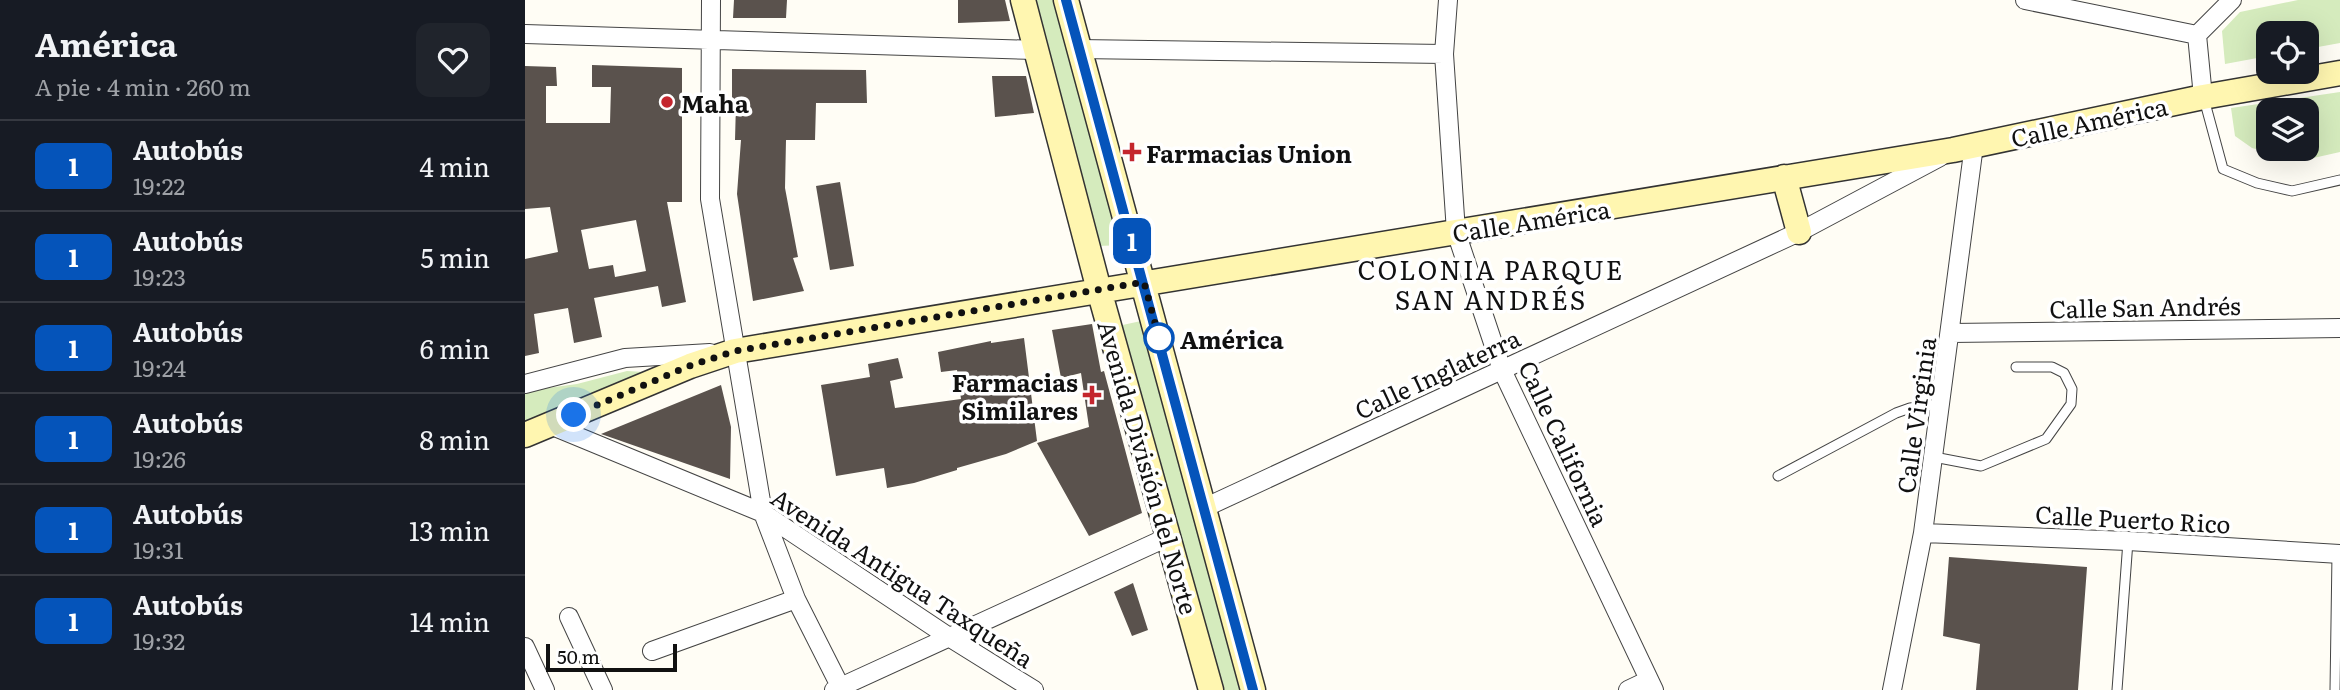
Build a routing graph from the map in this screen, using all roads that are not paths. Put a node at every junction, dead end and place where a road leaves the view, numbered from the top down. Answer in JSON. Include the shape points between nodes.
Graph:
{"nodes":[{"id":1,"x":711,"y":0,"type":"edge"},
{"id":2,"x":1023,"y":0,"type":"edge"},
{"id":3,"x":1066,"y":0,"type":"edge"},
{"id":4,"x":1448,"y":0,"type":"edge"},
{"id":5,"x":2025,"y":0,"type":"edge"},
{"id":6,"x":2232,"y":0,"type":"edge"},
{"id":7,"x":525,"y":34,"type":"edge"},
{"id":8,"x":2197,"y":35,"type":"junction"},
{"id":9,"x":709,"y":38,"type":"junction"},
{"id":10,"x":1036,"y":50,"type":"junction"},
{"id":11,"x":1079,"y":50,"type":"junction"},
{"id":12,"x":1444,"y":54,"type":"junction"},
{"id":13,"x":2340,"y":73,"type":"edge"},
{"id":14,"x":2203,"y":97,"type":"junction"},
{"id":15,"x":1963,"y":148,"type":"junction"},
{"id":16,"x":1784,"y":177,"type":"junction"},
{"id":17,"x":2340,"y":180,"type":"edge"},
{"id":18,"x":1456,"y":232,"type":"junction"},
{"id":19,"x":1799,"y":232,"type":"junction"},
{"id":20,"x":1144,"y":282,"type":"junction"},
{"id":21,"x":1099,"y":290,"type":"junction"},
{"id":22,"x":2340,"y":328,"type":"edge"},
{"id":23,"x":1951,"y":333,"type":"junction"},
{"id":24,"x":735,"y":351,"type":"junction"},
{"id":25,"x":2016,"y":367,"type":"dead end"},
{"id":26,"x":1502,"y":370,"type":"junction"},
{"id":27,"x":525,"y":384,"type":"edge"},
{"id":28,"x":1941,"y":404,"type":"junction"},
{"id":29,"x":550,"y":425,"type":"junction"},
{"id":30,"x":525,"y":435,"type":"edge"},
{"id":31,"x":1934,"y":457,"type":"junction"},
{"id":32,"x":1778,"y":476,"type":"dead end"},
{"id":33,"x":1204,"y":508,"type":"junction"},
{"id":34,"x":763,"y":513,"type":"junction"},
{"id":35,"x":1923,"y":533,"type":"junction"},
{"id":36,"x":1168,"y":537,"type":"junction"},
{"id":37,"x":2128,"y":541,"type":"junction"},
{"id":38,"x":2339,"y":554,"type":"edge"},
{"id":39,"x":796,"y":600,"type":"junction"},
{"id":40,"x":569,"y":617,"type":"dead end"},
{"id":41,"x":949,"y":637,"type":"junction"},
{"id":42,"x":525,"y":647,"type":"edge"},
{"id":43,"x":652,"y":651,"type":"dead end"},
{"id":44,"x":1651,"y":685,"type":"edge"},
{"id":45,"x":839,"y":689,"type":"edge"},
{"id":46,"x":545,"y":690,"type":"edge"},
{"id":47,"x":603,"y":690,"type":"edge"},
{"id":48,"x":1034,"y":690,"type":"edge"},
{"id":49,"x":1212,"y":690,"type":"edge"},
{"id":50,"x":1253,"y":690,"type":"edge"},
{"id":51,"x":1628,"y":690,"type":"edge"},
{"id":52,"x":1892,"y":690,"type":"edge"},
{"id":53,"x":2117,"y":690,"type":"edge"},
{"id":54,"x":2335,"y":690,"type":"edge"}],
"edges":[{"from":1,"to":9,"type":"street"},
{"from":2,"to":10,"type":"street","name":"Avenida División del Norte"},
{"from":3,"to":11,"type":"street","name":"Avenida División del Norte"},
{"from":4,"to":12,"type":"street","name":"Calle California"},
{"from":5,"to":8,"type":"street"},
{"from":6,"to":8,"type":"street"},
{"from":7,"to":9,"type":"street"},
{"from":8,"to":14,"type":"street"},
{"from":9,"to":10,"type":"street"},
{"from":9,"to":24,"type":"street","via":[[710,199]]},
{"from":10,"to":21,"type":"street","name":"Avenida División del Norte"},
{"from":11,"to":12,"type":"street"},
{"from":11,"to":20,"type":"street","name":"Avenida División del Norte"},
{"from":12,"to":18,"type":"street","name":"Calle California"},
{"from":13,"to":14,"type":"street","name":"Calle América"},
{"from":14,"to":15,"type":"street","name":"Calle América"},
{"from":14,"to":17,"type":"lane","via":[[2223,169],[2292,191]]},
{"from":15,"to":16,"type":"street","name":"Calle América"},
{"from":15,"to":19,"type":"street","name":"Calle Inglaterra"},
{"from":15,"to":23,"type":"street","name":"Calle Virginia"},
{"from":16,"to":18,"type":"street","name":"Calle América"},
{"from":16,"to":19,"type":"street"},
{"from":18,"to":20,"type":"street","name":"Calle América"},
{"from":18,"to":26,"type":"street","name":"Calle California"},
{"from":19,"to":26,"type":"street","name":"Calle Inglaterra"},
{"from":20,"to":21,"type":"street","name":"Calle América"},
{"from":20,"to":33,"type":"street","name":"Avenida División del Norte"},
{"from":21,"to":24,"type":"street","name":"Calle América"},
{"from":21,"to":36,"type":"street","name":"Avenida División del Norte"},
{"from":22,"to":23,"type":"street","name":"Calle San Andrés"},
{"from":23,"to":28,"type":"street","name":"Calle Virginia"},
{"from":24,"to":27,"type":"street","via":[[625,358]]},
{"from":24,"to":29,"type":"street","name":"Calle América"},
{"from":24,"to":34,"type":"street"},
{"from":25,"to":31,"type":"lane","via":[[2052,367],[2064,373],[2072,389],[2071,404],[2046,439],[1981,466]]},
{"from":26,"to":33,"type":"street","name":"Calle Inglaterra"},
{"from":26,"to":44,"type":"street","name":"Calle California"},
{"from":28,"to":31,"type":"street","name":"Calle Virginia"},
{"from":28,"to":32,"type":"lane","via":[[1896,413]]},
{"from":29,"to":30,"type":"street","name":"Calle América"},
{"from":29,"to":34,"type":"street","name":"Avenida Antigua Taxqueña"},
{"from":31,"to":35,"type":"street","name":"Calle Virginia"},
{"from":33,"to":50,"type":"street","name":"Avenida División del Norte"},
{"from":34,"to":39,"type":"street"},
{"from":34,"to":41,"type":"street","name":"Avenida Antigua Taxqueña"},
{"from":35,"to":37,"type":"street","name":"Calle Puerto Rico"},
{"from":35,"to":52,"type":"street","name":"Calle Virginia"},
{"from":36,"to":41,"type":"street"},
{"from":36,"to":49,"type":"street","name":"Avenida División del Norte"},
{"from":37,"to":38,"type":"street","name":"Calle Puerto Rico"},
{"from":37,"to":53,"type":"lane"},
{"from":38,"to":54,"type":"lane"},
{"from":39,"to":43,"type":"street"},
{"from":39,"to":45,"type":"street"},
{"from":40,"to":47,"type":"street"},
{"from":41,"to":45,"type":"street"},
{"from":41,"to":48,"type":"street","name":"Avenida Antigua Taxqueña"},
{"from":42,"to":46,"type":"street"},
{"from":44,"to":51,"type":"street"}]}
